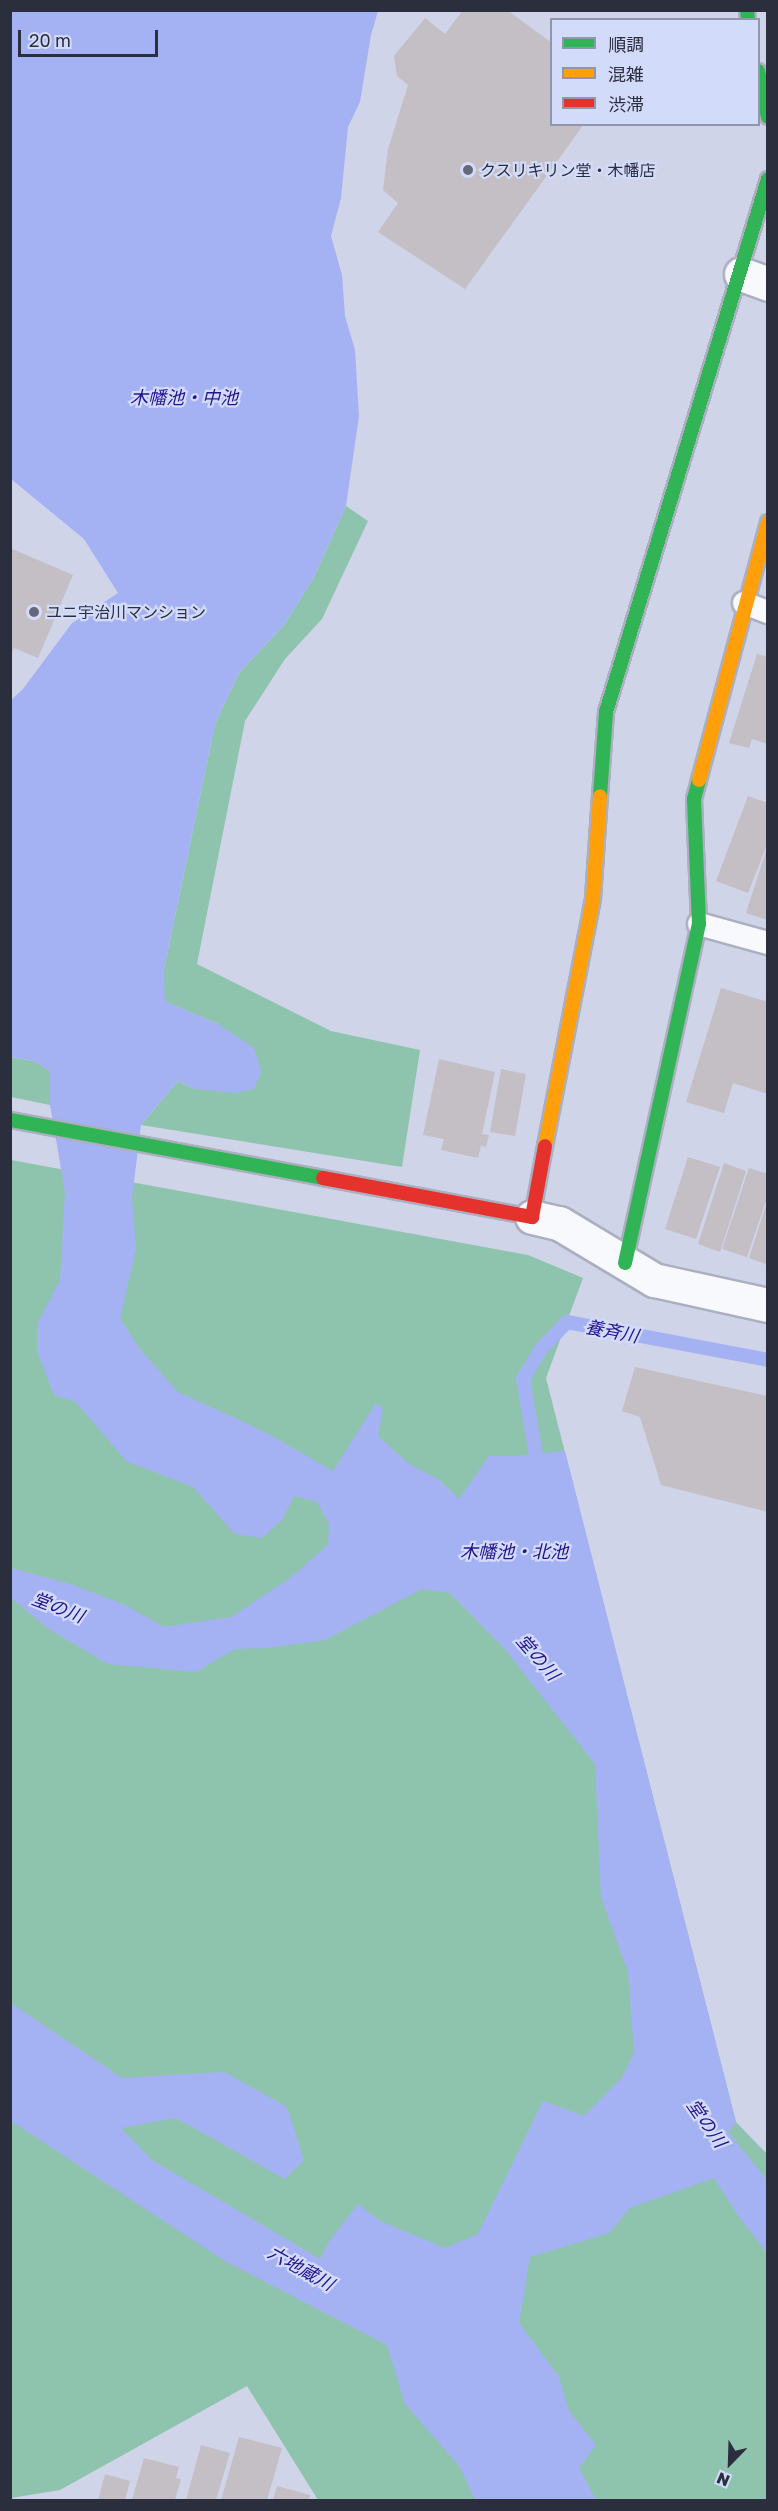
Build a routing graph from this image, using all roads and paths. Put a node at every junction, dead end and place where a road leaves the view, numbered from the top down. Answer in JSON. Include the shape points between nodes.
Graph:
{"nodes":[{"id":1,"x":760,"y":76,"type":"edge"},
{"id":2,"x":768,"y":117,"type":"edge"},
{"id":3,"x":768,"y":179,"type":"edge"},
{"id":4,"x":754,"y":279,"type":"edge"},
{"id":5,"x":768,"y":522,"type":"edge"},
{"id":6,"x":744,"y":603,"type":"junction"},
{"id":7,"x":768,"y":612,"type":"edge"},
{"id":8,"x":699,"y":924,"type":"junction"},
{"id":9,"x":768,"y":943,"type":"edge"},
{"id":10,"x":10,"y":1120,"type":"edge"},
{"id":11,"x":532,"y":1217,"type":"junction"},
{"id":12,"x":625,"y":1263,"type":"junction"},
{"id":13,"x":768,"y":1305,"type":"edge"}],
"edges":[{"from":1,"to":2,"type":"street"},
{"from":3,"to":4,"type":"street"},
{"from":4,"to":11,"type":"street","via":[[606,712],[593,898]]},
{"from":5,"to":6,"type":"street"},
{"from":6,"to":7,"type":"lane"},
{"from":6,"to":8,"type":"street","via":[[694,799]]},
{"from":8,"to":9,"type":"lane"},
{"from":8,"to":12,"type":"street"},
{"from":10,"to":11,"type":"street"},
{"from":11,"to":12,"type":"street","via":[[559,1223]]},
{"from":12,"to":13,"type":"street","via":[[654,1280]]}]}
